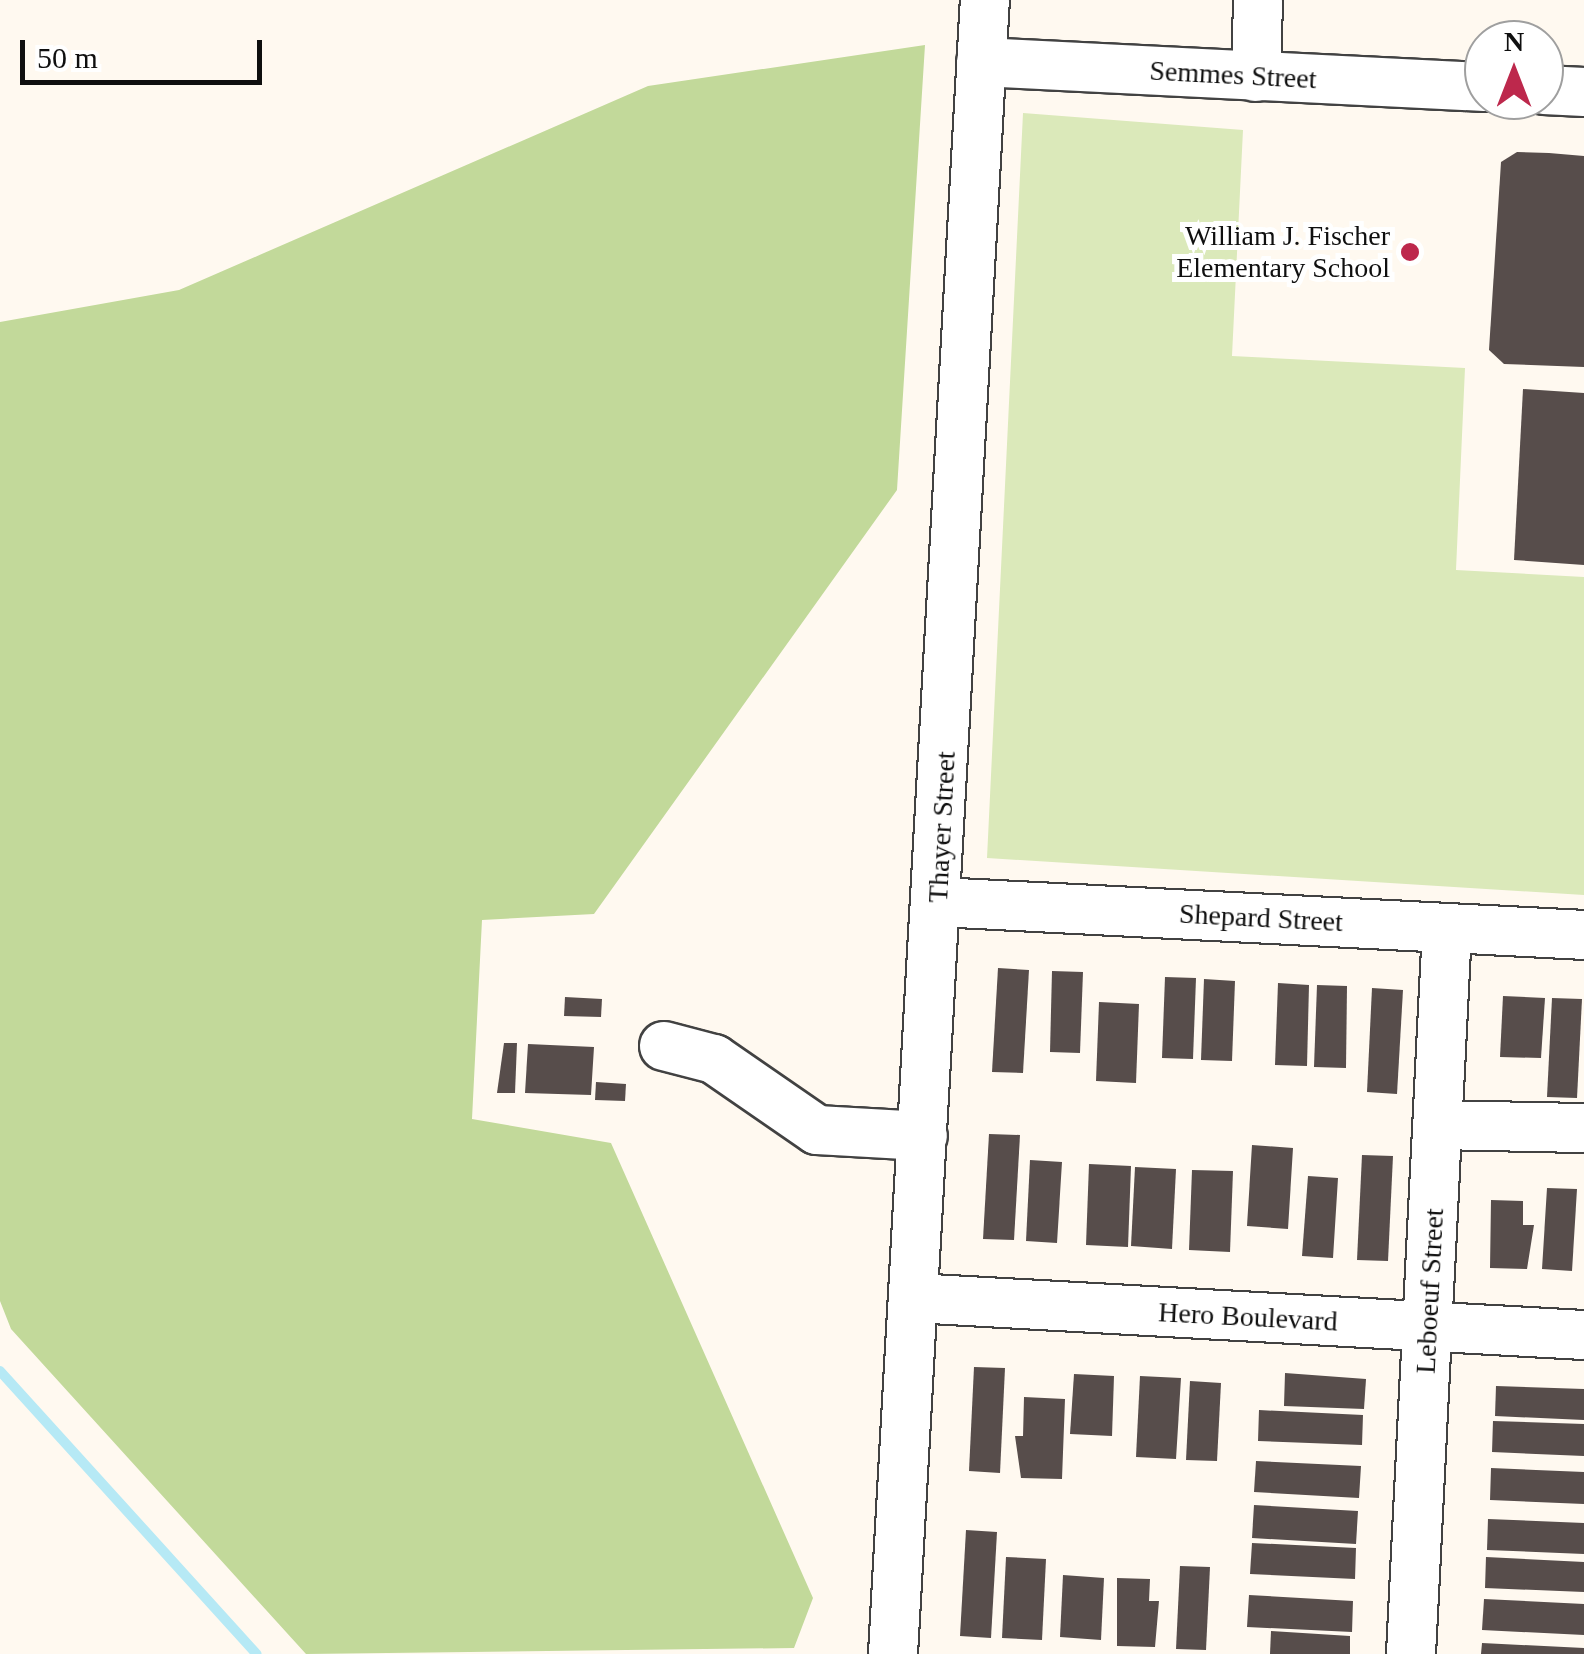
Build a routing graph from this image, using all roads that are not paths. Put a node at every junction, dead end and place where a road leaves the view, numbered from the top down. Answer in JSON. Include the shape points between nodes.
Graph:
{"nodes":[{"id":1,"x":985,"y":0,"type":"edge"},
{"id":2,"x":1258,"y":0,"type":"edge"},
{"id":3,"x":981,"y":62,"type":"junction"},
{"id":4,"x":1256,"y":77,"type":"junction"},
{"id":5,"x":1464,"y":86,"type":"edge"},
{"id":6,"x":938,"y":902,"type":"junction"},
{"id":7,"x":1447,"y":928,"type":"junction"},
{"id":8,"x":1584,"y":935,"type":"edge"},
{"id":9,"x":664,"y":1046,"type":"dead end"},
{"id":10,"x":1438,"y":1124,"type":"junction"},
{"id":11,"x":1584,"y":1128,"type":"edge"},
{"id":12,"x":923,"y":1136,"type":"junction"},
{"id":13,"x":912,"y":1298,"type":"junction"},
{"id":14,"x":1429,"y":1327,"type":"junction"},
{"id":15,"x":1584,"y":1335,"type":"edge"},
{"id":16,"x":893,"y":1654,"type":"edge"},
{"id":17,"x":1411,"y":1654,"type":"edge"}],
"edges":[{"from":1,"to":3,"type":"street","name":"Thayer Street"},
{"from":2,"to":4,"type":"street"},
{"from":3,"to":4,"type":"street","name":"Semmes Street"},
{"from":3,"to":6,"type":"street","name":"Thayer Street"},
{"from":4,"to":5,"type":"street","name":"Semmes Street"},
{"from":6,"to":7,"type":"street","name":"Shepard Street"},
{"from":6,"to":12,"type":"street","name":"Thayer Street"},
{"from":7,"to":8,"type":"street","name":"Shepard Street"},
{"from":7,"to":10,"type":"street","name":"Leboeuf Street"},
{"from":9,"to":12,"type":"street","via":[[714,1059],[817,1130]]},
{"from":10,"to":11,"type":"street"},
{"from":10,"to":14,"type":"street","name":"Leboeuf Street"},
{"from":12,"to":13,"type":"street","name":"Thayer Street"},
{"from":13,"to":14,"type":"street","name":"Hero Boulevard"},
{"from":13,"to":16,"type":"street","name":"Thayer Street"},
{"from":14,"to":15,"type":"street","name":"Hero Boulevard"},
{"from":14,"to":17,"type":"street","name":"Leboeuf Street"}]}
